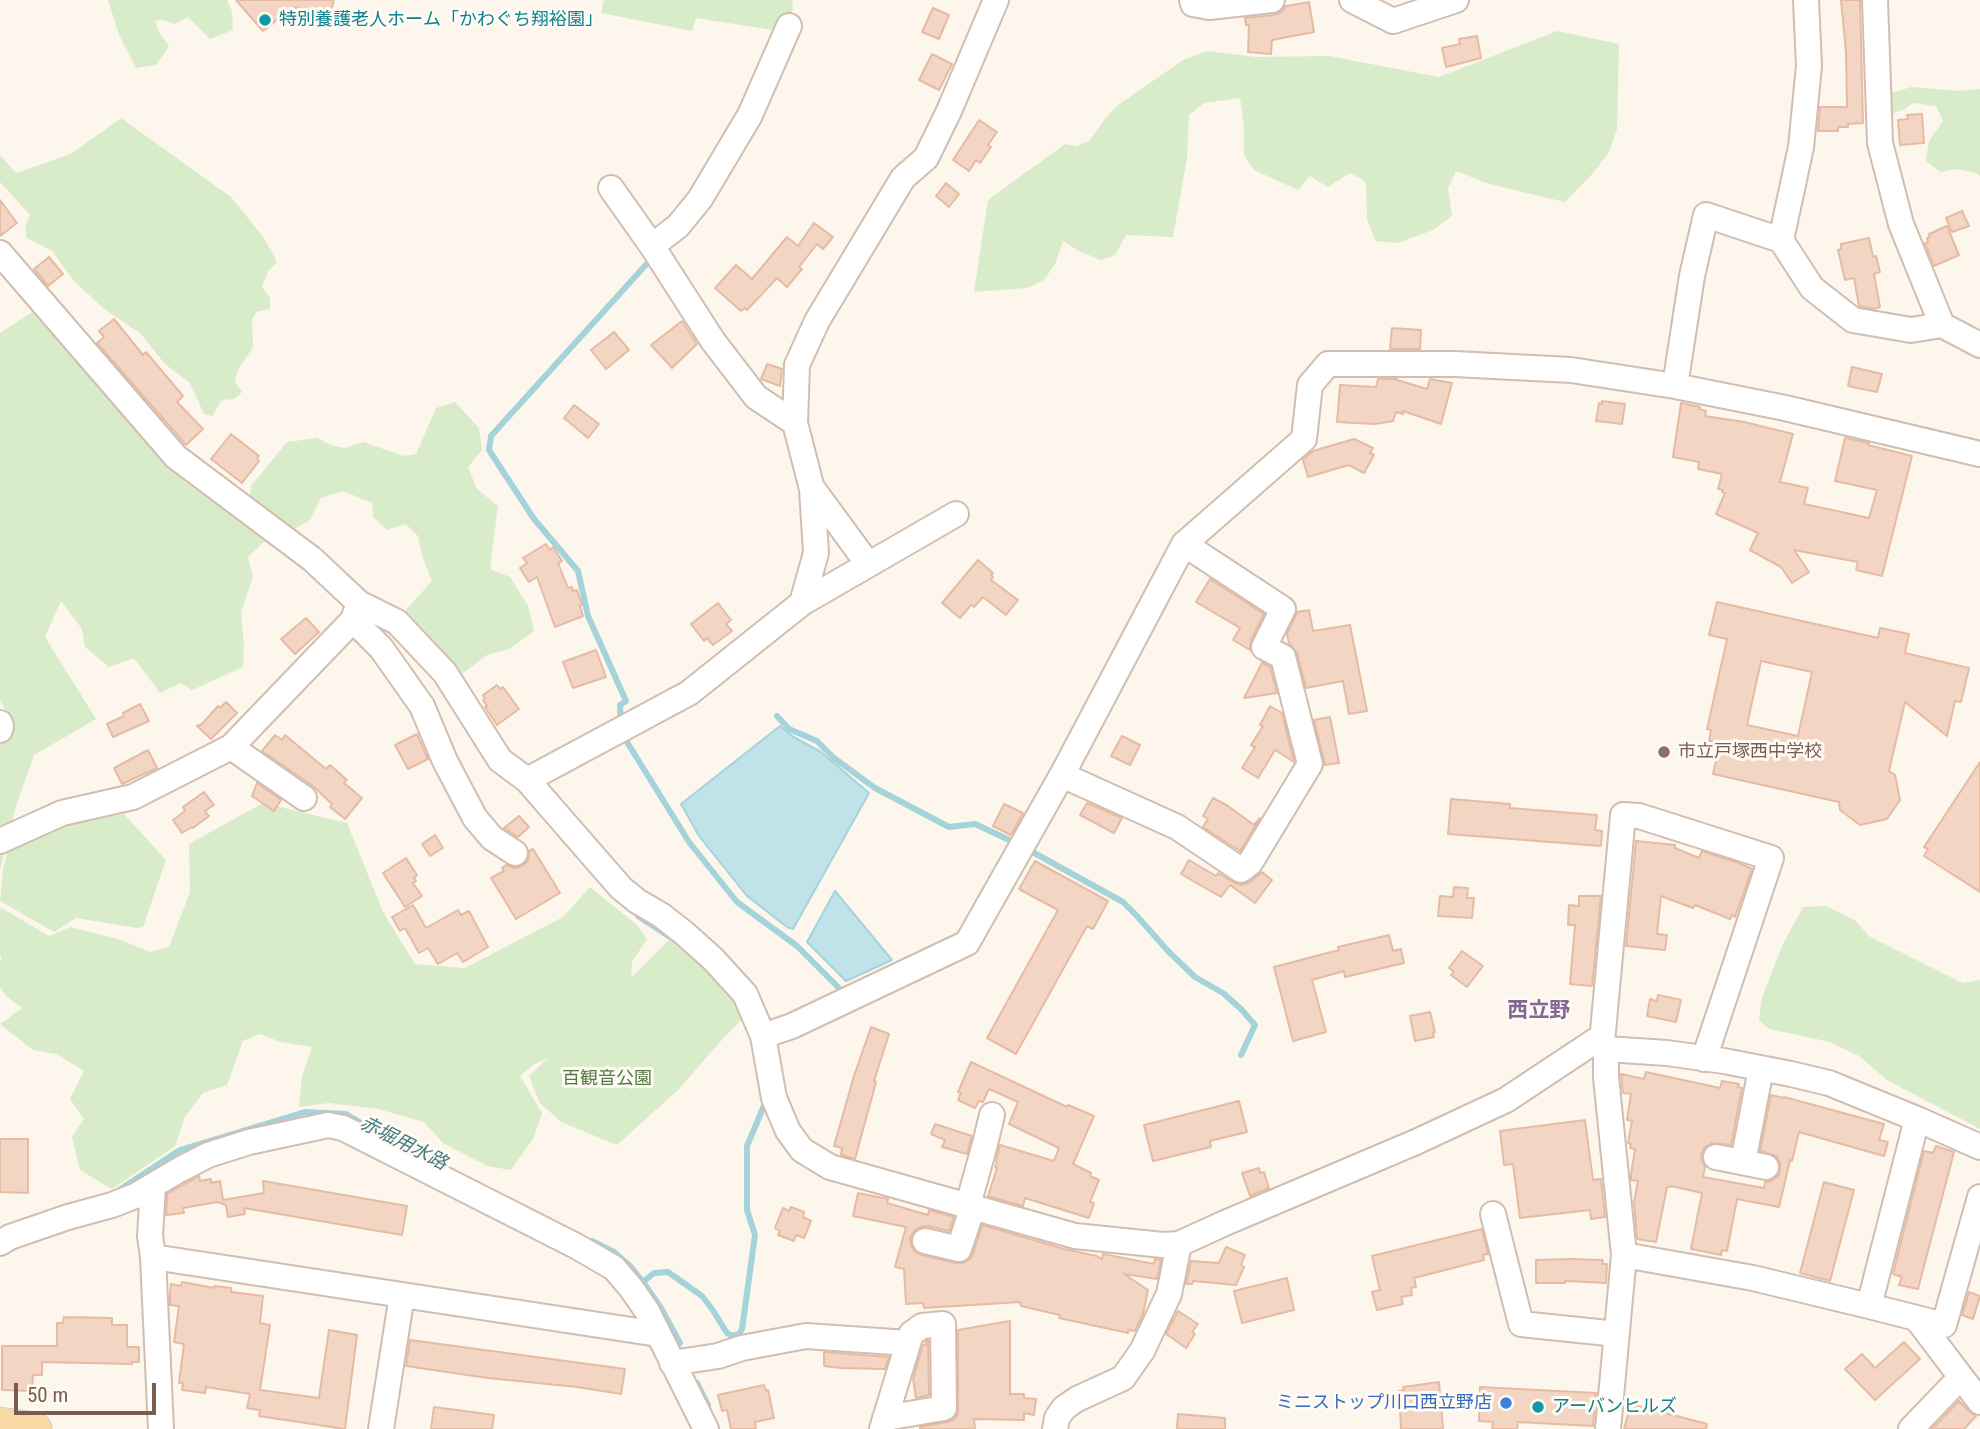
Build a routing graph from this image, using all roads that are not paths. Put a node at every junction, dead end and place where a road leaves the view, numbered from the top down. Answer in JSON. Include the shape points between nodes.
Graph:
{"nodes":[{"id":1,"x":996,"y":0,"type":"edge"},
{"id":2,"x":1192,"y":0,"type":"edge"},
{"id":3,"x":1272,"y":0,"type":"edge"},
{"id":4,"x":1352,"y":0,"type":"edge"},
{"id":5,"x":1455,"y":0,"type":"edge"},
{"id":6,"x":1806,"y":0,"type":"edge"},
{"id":7,"x":1875,"y":0,"type":"edge"},
{"id":8,"x":789,"y":26,"type":"dead end"},
{"id":9,"x":611,"y":188,"type":"dead end"},
{"id":10,"x":1781,"y":240,"type":"junction"},
{"id":11,"x":652,"y":246,"type":"junction"},
{"id":12,"x":0,"y":253,"type":"edge"},
{"id":13,"x":1942,"y":325,"type":"junction"},
{"id":14,"x":1980,"y":345,"type":"edge"},
{"id":15,"x":1675,"y":386,"type":"junction"},
{"id":16,"x":795,"y":423,"type":"junction"},
{"id":17,"x":1980,"y":454,"type":"edge"},
{"id":18,"x":812,"y":489,"type":"junction"},
{"id":19,"x":956,"y":514,"type":"dead end"},
{"id":20,"x":1184,"y":544,"type":"junction"},
{"id":21,"x":867,"y":564,"type":"junction"},
{"id":22,"x":802,"y":603,"type":"junction"},
{"id":23,"x":356,"y":611,"type":"junction"},
{"id":24,"x":0,"y":723,"type":"edge"},
{"id":25,"x":0,"y":730,"type":"edge"},
{"id":26,"x":232,"y":747,"type":"junction"},
{"id":27,"x":1062,"y":775,"type":"junction"},
{"id":28,"x":527,"y":780,"type":"junction"},
{"id":29,"x":304,"y":798,"type":"dead end"},
{"id":30,"x":0,"y":841,"type":"edge"},
{"id":31,"x":515,"y":853,"type":"dead end"},
{"id":32,"x":763,"y":1036,"type":"junction"},
{"id":33,"x":1604,"y":1045,"type":"junction"},
{"id":34,"x":1704,"y":1059,"type":"junction"},
{"id":35,"x":1761,"y":1069,"type":"junction"},
{"id":36,"x":992,"y":1115,"type":"dead end"},
{"id":37,"x":1917,"y":1119,"type":"junction"},
{"id":38,"x":1980,"y":1147,"type":"edge"},
{"id":39,"x":1716,"y":1157,"type":"dead end"},
{"id":40,"x":153,"y":1186,"type":"junction"},
{"id":41,"x":1980,"y":1197,"type":"edge"},
{"id":42,"x":970,"y":1205,"type":"junction"},
{"id":43,"x":1493,"y":1214,"type":"dead end"},
{"id":44,"x":925,"y":1241,"type":"dead end"},
{"id":45,"x":0,"y":1243,"type":"edge"},
{"id":46,"x":1179,"y":1244,"type":"junction"},
{"id":47,"x":1624,"y":1255,"type":"junction"},
{"id":48,"x":153,"y":1257,"type":"junction"},
{"id":49,"x":402,"y":1295,"type":"junction"},
{"id":50,"x":1869,"y":1306,"type":"junction"},
{"id":51,"x":1917,"y":1319,"type":"junction"},
{"id":52,"x":658,"y":1334,"type":"junction"},
{"id":53,"x":1617,"y":1334,"type":"junction"},
{"id":54,"x":908,"y":1343,"type":"junction"},
{"id":55,"x":672,"y":1363,"type":"junction"},
{"id":56,"x":1961,"y":1377,"type":"junction"},
{"id":57,"x":1980,"y":1402,"type":"edge"},
{"id":58,"x":0,"y":1424,"type":"edge"},
{"id":59,"x":883,"y":1424,"type":"edge"},
{"id":60,"x":35,"y":1429,"type":"edge"},
{"id":61,"x":161,"y":1429,"type":"edge"},
{"id":62,"x":381,"y":1429,"type":"edge"},
{"id":63,"x":706,"y":1429,"type":"edge"},
{"id":64,"x":1055,"y":1429,"type":"edge"},
{"id":65,"x":1608,"y":1429,"type":"edge"},
{"id":66,"x":1911,"y":1429,"type":"edge"}],
"edges":[{"from":1,"to":16,"type":"street","via":[[926,158],[903,178],[817,321],[797,365]]},
{"from":2,"to":3,"type":"street","via":[[1209,7]]},
{"from":4,"to":5,"type":"street","via":[[1393,22]]},
{"from":6,"to":10,"type":"street","via":[[1810,66],[1801,147]]},
{"from":7,"to":13,"type":"street","via":[[1880,143],[1901,224]]},
{"from":8,"to":11,"type":"street","via":[[750,115],[700,199],[678,226]]},
{"from":9,"to":11,"type":"street"},
{"from":10,"to":13,"type":"street","via":[[1812,288],[1853,320],[1911,330]]},
{"from":10,"to":15,"type":"street","via":[[1706,215]]},
{"from":11,"to":16,"type":"street","via":[[713,341],[756,397]]},
{"from":12,"to":23,"type":"street","via":[[176,457],[312,559]]},
{"from":13,"to":14,"type":"street"},
{"from":15,"to":17,"type":"street"},
{"from":15,"to":20,"type":"street","via":[[1571,369],[1328,364],[1310,385],[1304,439]]},
{"from":16,"to":18,"type":"street"},
{"from":18,"to":21,"type":"street"},
{"from":18,"to":22,"type":"street","via":[[816,553]]},
{"from":19,"to":21,"type":"street"},
{"from":20,"to":27,"type":"street"},
{"from":20,"to":27,"type":"street","via":[[1283,609],[1264,647],[1283,657],[1310,764],[1250,863],[1241,870],[1177,827]]},
{"from":21,"to":22,"type":"street"},
{"from":22,"to":28,"type":"street","via":[[689,693]]},
{"from":23,"to":26,"type":"street"},
{"from":23,"to":28,"type":"street","via":[[397,622],[445,673],[500,760]]},
{"from":23,"to":31,"type":"street","via":[[422,706],[475,818],[492,838]]},
{"from":24,"to":25,"type":"street"},
{"from":26,"to":29,"type":"street"},
{"from":26,"to":30,"type":"street","via":[[133,797],[62,813]]},
{"from":27,"to":32,"type":"street","via":[[967,943]]},
{"from":28,"to":32,"type":"street","via":[[621,888],[713,959],[745,994]]},
{"from":32,"to":42,"type":"street","via":[[774,1098],[802,1150],[830,1167]]},
{"from":33,"to":34,"type":"street"},
{"from":33,"to":34,"type":"street","via":[[1623,815],[1639,816],[1771,858]]},
{"from":33,"to":46,"type":"street","via":[[1595,1041],[1506,1100]]},
{"from":33,"to":47,"type":"street"},
{"from":34,"to":35,"type":"street"},
{"from":35,"to":37,"type":"street","via":[[1829,1083]]},
{"from":35,"to":39,"type":"street","via":[[1755,1164]]},
{"from":36,"to":42,"type":"street"},
{"from":37,"to":38,"type":"street"},
{"from":37,"to":50,"type":"street"},
{"from":40,"to":45,"type":"street"},
{"from":40,"to":48,"type":"street"},
{"from":40,"to":52,"type":"street","via":[[208,1155],[249,1142],[328,1125],[343,1128],[614,1268],[647,1311]]},
{"from":41,"to":51,"type":"street","via":[[1944,1325]]},
{"from":42,"to":44,"type":"street","via":[[959,1249]]},
{"from":42,"to":46,"type":"street","via":[[1075,1236]]},
{"from":43,"to":53,"type":"street","via":[[1521,1324]]},
{"from":46,"to":64,"type":"street","via":[[1169,1294],[1142,1351],[1123,1378],[1064,1408]]},
{"from":47,"to":50,"type":"street","via":[[1753,1278]]},
{"from":47,"to":53,"type":"street"},
{"from":48,"to":49,"type":"street"},
{"from":48,"to":61,"type":"street"},
{"from":49,"to":52,"type":"street"},
{"from":49,"to":62,"type":"street"},
{"from":50,"to":51,"type":"street"},
{"from":51,"to":56,"type":"street"},
{"from":52,"to":55,"type":"street"},
{"from":53,"to":65,"type":"street"},
{"from":54,"to":55,"type":"street","via":[[806,1336]]},
{"from":54,"to":59,"type":"street"},
{"from":54,"to":59,"type":"street","via":[[922,1325],[943,1324],[944,1408]]},
{"from":55,"to":63,"type":"street"},
{"from":56,"to":57,"type":"street"},
{"from":56,"to":66,"type":"street"},
{"from":58,"to":60,"type":"main road"}]}
